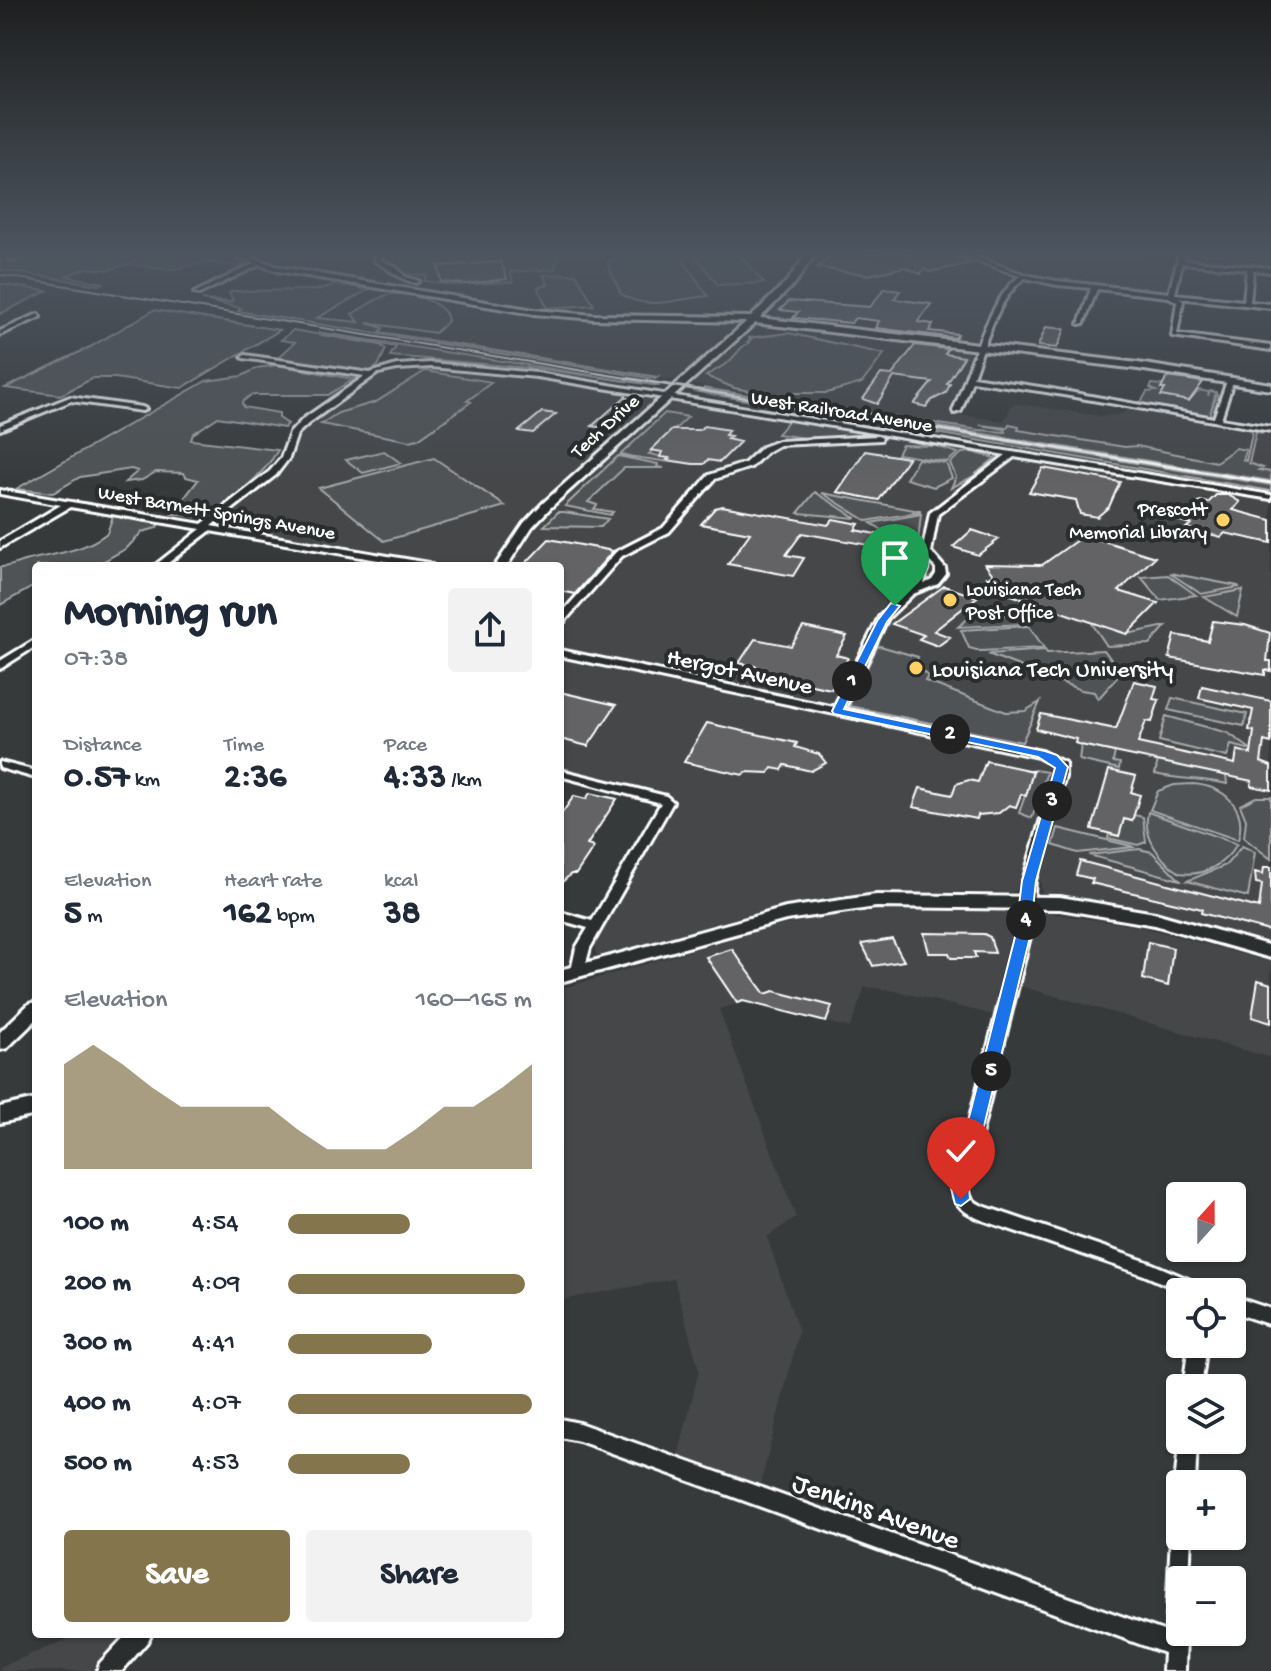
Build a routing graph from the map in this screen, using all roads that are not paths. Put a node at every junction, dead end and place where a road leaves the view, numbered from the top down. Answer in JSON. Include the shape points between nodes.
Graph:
{"nodes":[{"id":1,"x":740,"y":332,"type":"edge"},
{"id":2,"x":863,"y":332,"type":"edge"},
{"id":3,"x":987,"y":332,"type":"edge"},
{"id":4,"x":1175,"y":332,"type":"edge"},
{"id":5,"x":980,"y":346,"type":"junction"},
{"id":6,"x":1271,"y":348,"type":"edge"},
{"id":7,"x":245,"y":357,"type":"dead end"},
{"id":8,"x":370,"y":375,"type":"junction"},
{"id":9,"x":971,"y":379,"type":"junction"},
{"id":10,"x":1230,"y":381,"type":"junction"},
{"id":11,"x":1271,"y":387,"type":"edge"},
{"id":12,"x":667,"y":398,"type":"junction"},
{"id":13,"x":142,"y":409,"type":"dead end"},
{"id":14,"x":957,"y":411,"type":"dead end"},
{"id":15,"x":1217,"y":421,"type":"junction"},
{"id":16,"x":2,"y":427,"type":"edge"},
{"id":17,"x":1271,"y":429,"type":"edge"},
{"id":18,"x":917,"y":438,"type":"junction"},
{"id":19,"x":1013,"y":454,"type":"junction"},
{"id":20,"x":0,"y":492,"type":"edge"},
{"id":21,"x":1271,"y":497,"type":"edge"},
{"id":22,"x":68,"y":504,"type":"junction"},
{"id":23,"x":206,"y":528,"type":"junction"},
{"id":24,"x":0,"y":545,"type":"edge"},
{"id":25,"x":928,"y":554,"type":"junction"},
{"id":26,"x":163,"y":562,"type":"edge"},
{"id":27,"x":406,"y":562,"type":"edge"},
{"id":28,"x":504,"y":562,"type":"edge"},
{"id":29,"x":912,"y":592,"type":"junction"},
{"id":30,"x":564,"y":616,"type":"edge"},
{"id":31,"x":32,"y":645,"type":"edge"},
{"id":32,"x":564,"y":654,"type":"edge"},
{"id":33,"x":0,"y":666,"type":"edge"},
{"id":34,"x":838,"y":711,"type":"junction"},
{"id":35,"x":0,"y":765,"type":"edge"},
{"id":36,"x":32,"y":774,"type":"edge"},
{"id":37,"x":564,"y":774,"type":"edge"},
{"id":38,"x":1028,"y":901,"type":"junction"},
{"id":39,"x":564,"y":917,"type":"edge"},
{"id":40,"x":595,"y":926,"type":"junction"},
{"id":41,"x":1271,"y":952,"type":"edge"},
{"id":42,"x":578,"y":971,"type":"junction"},
{"id":43,"x":564,"y":975,"type":"edge"},
{"id":44,"x":32,"y":1013,"type":"edge"},
{"id":45,"x":0,"y":1043,"type":"edge"},
{"id":46,"x":32,"y":1108,"type":"edge"},
{"id":47,"x":0,"y":1115,"type":"edge"},
{"id":48,"x":1169,"y":1278,"type":"edge"},
{"id":49,"x":1246,"y":1309,"type":"edge"},
{"id":50,"x":1271,"y":1317,"type":"edge"},
{"id":51,"x":564,"y":1429,"type":"edge"},
{"id":52,"x":137,"y":1638,"type":"edge"},
{"id":53,"x":1166,"y":1643,"type":"edge"},
{"id":54,"x":1175,"y":1646,"type":"edge"},
{"id":55,"x":108,"y":1671,"type":"edge"},
{"id":56,"x":1174,"y":1671,"type":"edge"}],
"edges":[{"from":1,"to":12,"type":"main road","name":"Tech Drive"},
{"from":2,"to":5,"type":"main road"},
{"from":3,"to":5,"type":"street"},
{"from":4,"to":6,"type":"street"},
{"from":5,"to":9,"type":"street"},
{"from":5,"to":10,"type":"main road"},
{"from":7,"to":8,"type":"street"},
{"from":8,"to":12,"type":"street","name":"West Railroad Avenue","via":[[407,365],[526,373]]},
{"from":8,"to":23,"type":"street","via":[[306,421],[273,473]]},
{"from":9,"to":14,"type":"street"},
{"from":9,"to":15,"type":"street"},
{"from":10,"to":11,"type":"main road"},
{"from":10,"to":15,"type":"street"},
{"from":12,"to":18,"type":"street","name":"West Railroad Avenue"},
{"from":12,"to":28,"type":"main road","name":"Tech Drive","via":[[547,505]]},
{"from":13,"to":16,"type":"street","via":[[70,399]]},
{"from":15,"to":17,"type":"street"},
{"from":18,"to":19,"type":"street","name":"West Railroad Avenue"},
{"from":18,"to":30,"type":"street","via":[[797,440],[771,446],[748,465],[712,477],[666,530],[619,554]]},
{"from":19,"to":21,"type":"street","name":"West Railroad Avenue"},
{"from":19,"to":25,"type":"street","via":[[934,513]]},
{"from":20,"to":22,"type":"street","name":"West Barnett Springs Avenue"},
{"from":22,"to":23,"type":"street","name":"West Barnett Springs Avenue"},
{"from":22,"to":24,"type":"street"},
{"from":23,"to":26,"type":"street"},
{"from":23,"to":27,"type":"street","name":"West Barnett Springs Avenue"},
{"from":25,"to":29,"type":"street"},
{"from":25,"to":29,"type":"street","via":[[941,574]]},
{"from":29,"to":34,"type":"street","via":[[884,617]]},
{"from":31,"to":33,"type":"street"},
{"from":32,"to":34,"type":"street","name":"Hergot Avenue"},
{"from":34,"to":38,"type":"street","name":"Hergot Avenue","via":[[1053,758],[1062,767],[1031,870]]},
{"from":35,"to":36,"type":"street"},
{"from":37,"to":40,"type":"street","via":[[667,802]]},
{"from":38,"to":41,"type":"main road","via":[[1106,909]]},
{"from":38,"to":42,"type":"main road","via":[[829,906]]},
{"from":38,"to":48,"type":"street","via":[[961,1199],[988,1215]]},
{"from":39,"to":40,"type":"street"},
{"from":40,"to":42,"type":"street"},
{"from":42,"to":43,"type":"main road"},
{"from":44,"to":45,"type":"main road"},
{"from":46,"to":47,"type":"main road"},
{"from":49,"to":50,"type":"street"},
{"from":51,"to":53,"type":"street","name":"Jenkins Avenue"},
{"from":52,"to":55,"type":"street"},
{"from":54,"to":56,"type":"street"}]}
